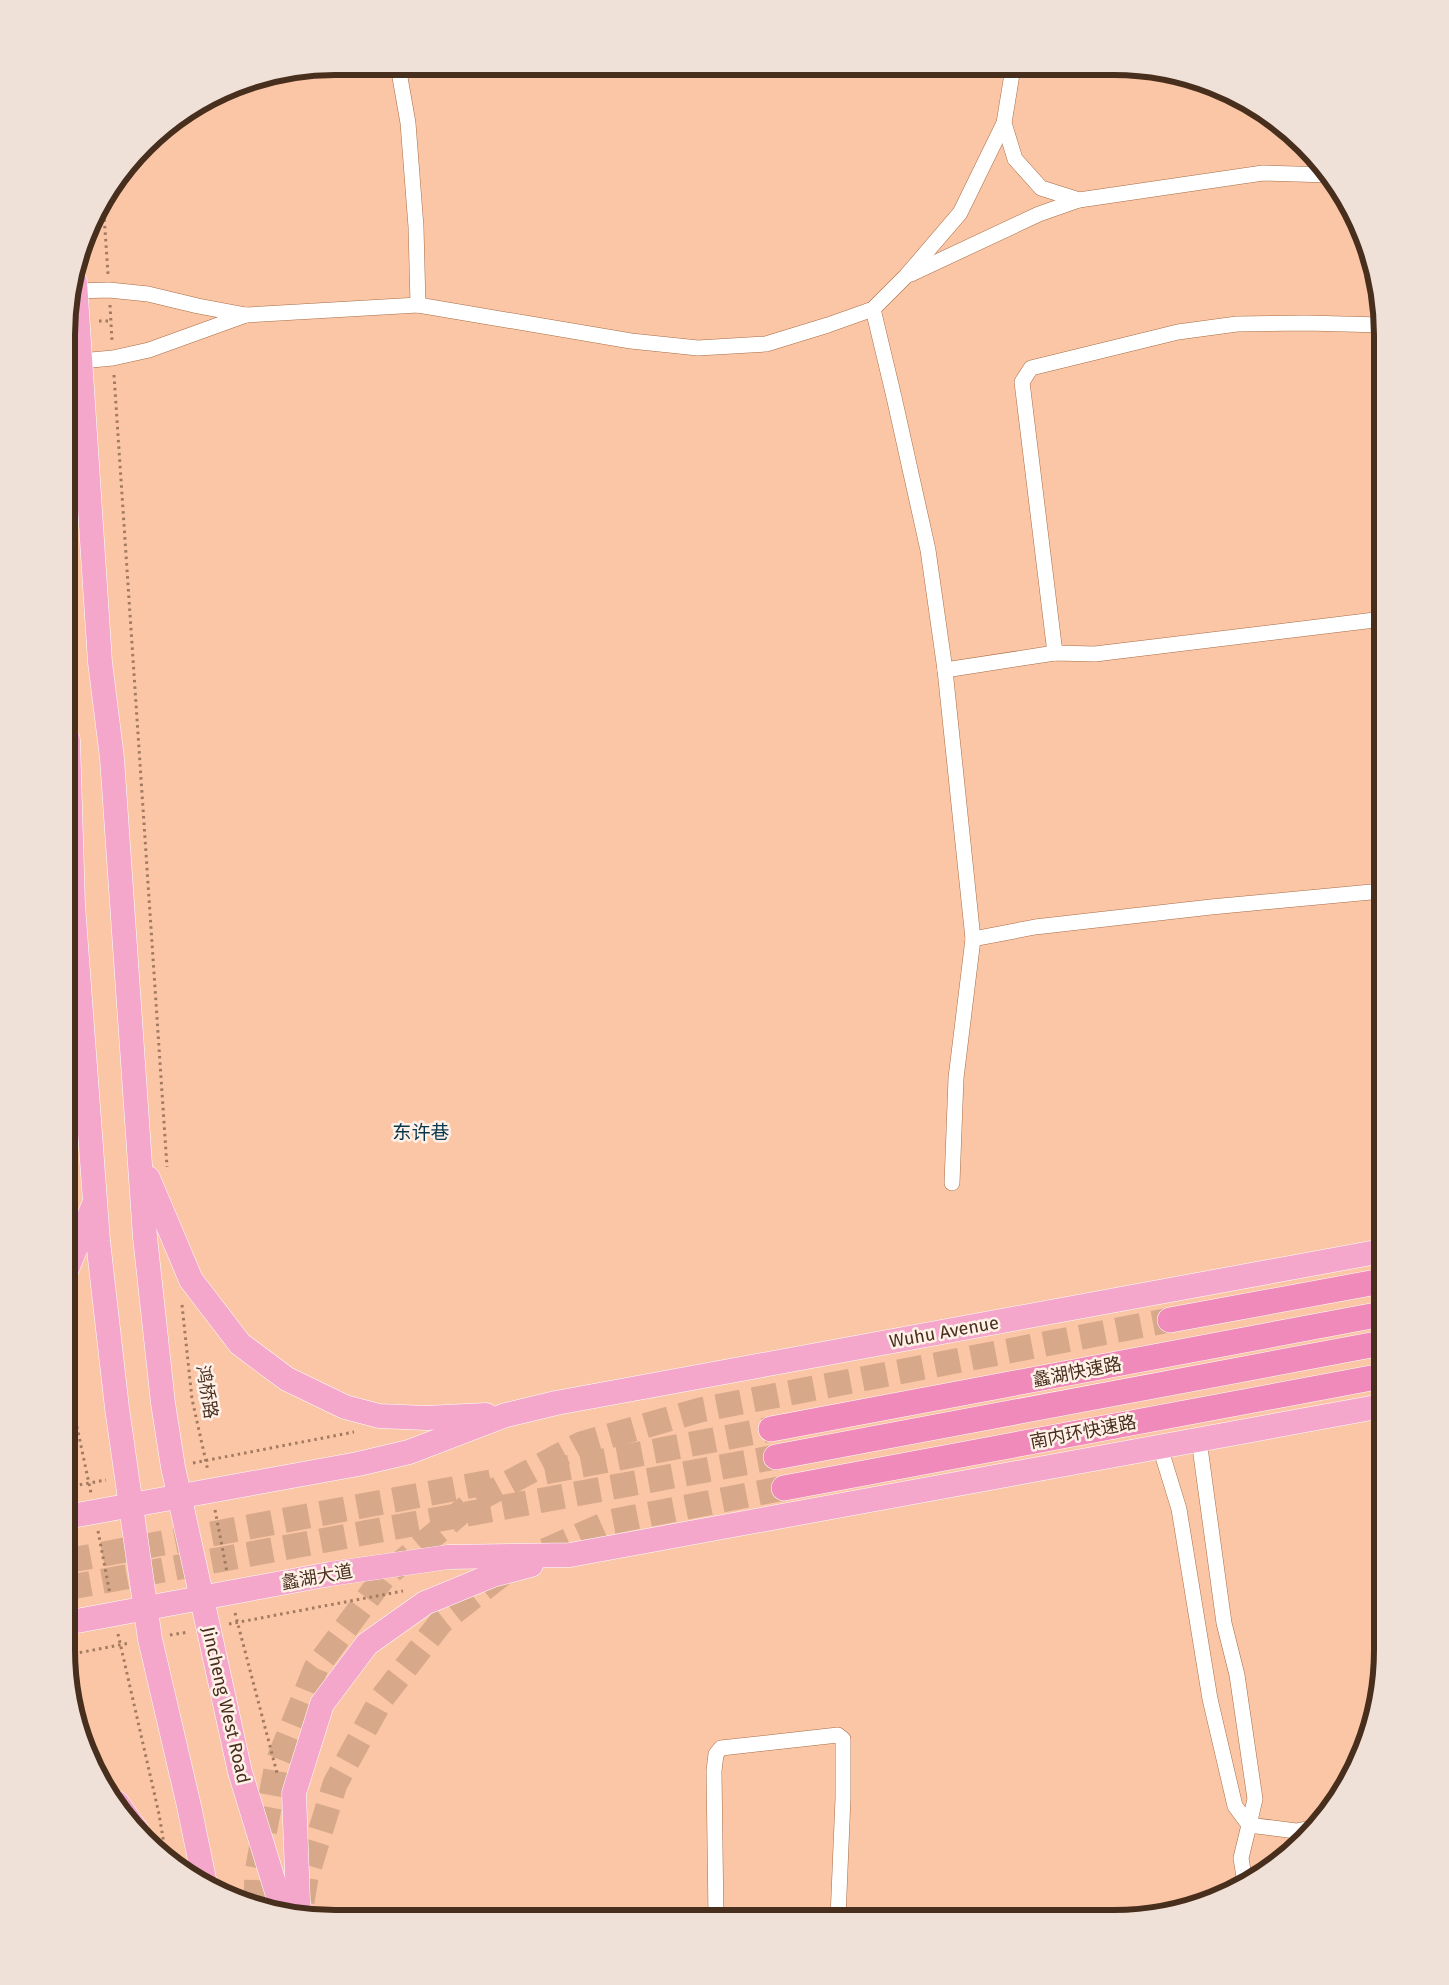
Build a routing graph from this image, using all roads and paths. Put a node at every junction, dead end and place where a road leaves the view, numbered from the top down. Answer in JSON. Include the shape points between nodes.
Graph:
{"nodes":[{"id":1,"x":400,"y":75,"type":"edge"},
{"id":2,"x":1012,"y":75,"type":"edge"},
{"id":3,"x":1004,"y":123,"type":"junction"},
{"id":4,"x":1318,"y":175,"type":"edge"},
{"id":5,"x":1079,"y":200,"type":"junction"},
{"id":6,"x":104,"y":216,"type":"edge"},
{"id":7,"x":906,"y":276,"type":"junction"},
{"id":8,"x":80,"y":287,"type":"edge"},
{"id":9,"x":109,"y":290,"type":"junction"},
{"id":10,"x":418,"y":305,"type":"junction"},
{"id":11,"x":77,"y":309,"type":"edge"},
{"id":12,"x":873,"y":309,"type":"junction"},
{"id":13,"x":246,"y":315,"type":"junction"},
{"id":14,"x":1373,"y":325,"type":"edge"},
{"id":15,"x":113,"y":358,"type":"junction"},
{"id":16,"x":80,"y":361,"type":"junction"},
{"id":17,"x":1374,"y":620,"type":"edge"},
{"id":18,"x":1055,"y":653,"type":"junction"},
{"id":19,"x":945,"y":670,"type":"junction"},
{"id":20,"x":1374,"y":892,"type":"edge"},
{"id":21,"x":75,"y":931,"type":"edge"},
{"id":22,"x":974,"y":939,"type":"junction"},
{"id":23,"x":140,"y":1158,"type":"junction"},
{"id":24,"x":167,"y":1168,"type":"dead end"},
{"id":25,"x":952,"y":1183,"type":"dead end"},
{"id":26,"x":95,"y":1200,"type":"junction"},
{"id":27,"x":75,"y":1249,"type":"edge"},
{"id":28,"x":1374,"y":1252,"type":"edge"},
{"id":29,"x":1374,"y":1282,"type":"edge"},
{"id":30,"x":182,"y":1303,"type":"dead end"},
{"id":31,"x":1374,"y":1316,"type":"edge"},
{"id":32,"x":1170,"y":1320,"type":"tunnel mouth"},
{"id":33,"x":1374,"y":1345,"type":"edge"},
{"id":34,"x":1374,"y":1377,"type":"edge"},
{"id":35,"x":1374,"y":1407,"type":"edge"},
{"id":36,"x":506,"y":1414,"type":"junction"},
{"id":37,"x":75,"y":1418,"type":"edge"},
{"id":38,"x":771,"y":1429,"type":"tunnel mouth"},
{"id":39,"x":364,"y":1430,"type":"dead end"},
{"id":40,"x":1199,"y":1440,"type":"junction"},
{"id":41,"x":1160,"y":1447,"type":"junction"},
{"id":42,"x":776,"y":1457,"type":"tunnel mouth"},
{"id":43,"x":206,"y":1460,"type":"junction"},
{"id":44,"x":173,"y":1467,"type":"junction"},
{"id":45,"x":126,"y":1476,"type":"junction"},
{"id":46,"x":88,"y":1483,"type":"junction"},
{"id":47,"x":75,"y":1486,"type":"edge"},
{"id":48,"x":784,"y":1488,"type":"tunnel mouth"},
{"id":49,"x":211,"y":1490,"type":"junction"},
{"id":50,"x":179,"y":1496,"type":"junction"},
{"id":51,"x":130,"y":1505,"type":"junction"},
{"id":52,"x":94,"y":1512,"type":"junction"},
{"id":53,"x":75,"y":1515,"type":"edge"},
{"id":54,"x":221,"y":1540,"type":"joint"},
{"id":55,"x":570,"y":1555,"type":"junction"},
{"id":56,"x":409,"y":1590,"type":"dead end"},
{"id":57,"x":231,"y":1592,"type":"junction"},
{"id":58,"x":201,"y":1598,"type":"junction"},
{"id":59,"x":145,"y":1608,"type":"junction"},
{"id":60,"x":113,"y":1614,"type":"junction"},
{"id":61,"x":75,"y":1621,"type":"edge"},
{"id":62,"x":236,"y":1623,"type":"junction"},
{"id":63,"x":207,"y":1628,"type":"junction"},
{"id":64,"x":150,"y":1639,"type":"junction"},
{"id":65,"x":120,"y":1645,"type":"junction"},
{"id":66,"x":75,"y":1653,"type":"edge"},
{"id":67,"x":279,"y":1782,"type":"dead end"},
{"id":68,"x":1248,"y":1825,"type":"junction"},
{"id":69,"x":1302,"y":1830,"type":"edge"},
{"id":70,"x":164,"y":1846,"type":"edge"},
{"id":71,"x":203,"y":1874,"type":"edge"},
{"id":72,"x":1244,"y":1875,"type":"edge"},
{"id":73,"x":281,"y":1904,"type":"edge"},
{"id":74,"x":299,"y":1908,"type":"edge"},
{"id":75,"x":716,"y":1910,"type":"edge"},
{"id":76,"x":838,"y":1910,"type":"edge"}],
"edges":[{"from":1,"to":10,"type":"street","via":[[408,124]]},
{"from":2,"to":3,"type":"street"},
{"from":3,"to":5,"type":"street","via":[[1015,159],[1041,188]]},
{"from":3,"to":7,"type":"street","via":[[960,213]]},
{"from":4,"to":5,"type":"street","via":[[1263,173]]},
{"from":5,"to":7,"type":"street","via":[[1039,214]]},
{"from":6,"to":9,"type":"path"},
{"from":7,"to":12,"type":"street"},
{"from":8,"to":9,"type":"street"},
{"from":9,"to":13,"type":"street","via":[[148,294]]},
{"from":9,"to":15,"type":"path"},
{"from":10,"to":12,"type":"street","via":[[631,341],[698,348],[766,344]]},
{"from":10,"to":13,"type":"street"},
{"from":11,"to":16,"type":"main road","name":"Jincheng West Road"},
{"from":12,"to":19,"type":"street","via":[[928,550]]},
{"from":13,"to":15,"type":"street","via":[[149,350]]},
{"from":14,"to":18,"type":"street","via":[[1237,324],[1178,332],[1031,368],[1022,382]]},
{"from":15,"to":16,"type":"street"},
{"from":15,"to":24,"type":"path"},
{"from":16,"to":23,"type":"main road","name":"Jincheng West Road","via":[[100,662],[112,758]]},
{"from":17,"to":18,"type":"street","via":[[1095,654]]},
{"from":18,"to":19,"type":"street"},
{"from":19,"to":22,"type":"street"},
{"from":20,"to":22,"type":"street","via":[[1036,927]]},
{"from":21,"to":26,"type":"main road"},
{"from":22,"to":25,"type":"street","via":[[956,1078]]},
{"from":23,"to":36,"type":"main road","via":[[191,1280],[240,1344],[287,1379],[345,1407],[379,1416],[426,1418]]},
{"from":23,"to":44,"type":"main road","name":"Jincheng West Road","via":[[145,1237]]},
{"from":26,"to":27,"type":"main road"},
{"from":26,"to":45,"type":"main road"},
{"from":28,"to":36,"type":"main road","name":"Wuhu Avenue"},
{"from":29,"to":32,"type":"highway"},
{"from":30,"to":43,"type":"path","name":"鸿桥路","via":[[192,1399]]},
{"from":31,"to":38,"type":"highway","name":"蠡湖快速路"},
{"from":33,"to":42,"type":"highway","name":"蠡湖快速路"},
{"from":34,"to":48,"type":"highway","name":"南内环快速路"},
{"from":35,"to":40,"type":"main road"},
{"from":36,"to":49,"type":"main road","via":[[409,1452]]},
{"from":37,"to":46,"type":"path"},
{"from":39,"to":43,"type":"path"},
{"from":40,"to":41,"type":"main road"},
{"from":40,"to":68,"type":"street","via":[[1224,1623],[1237,1675],[1255,1799]]},
{"from":41,"to":55,"type":"main road"},
{"from":41,"to":68,"type":"street","via":[[1180,1509],[1215,1719],[1235,1806]]},
{"from":43,"to":44,"type":"path"},
{"from":43,"to":49,"type":"path","name":"鸿桥路"},
{"from":44,"to":50,"type":"main road","name":"Jincheng West Road"},
{"from":45,"to":46,"type":"path"},
{"from":45,"to":51,"type":"main road"},
{"from":46,"to":47,"type":"path"},
{"from":46,"to":52,"type":"path"},
{"from":49,"to":50,"type":"main road"},
{"from":49,"to":54,"type":"path","name":"鸿桥路"},
{"from":50,"to":51,"type":"main road"},
{"from":50,"to":58,"type":"main road","name":"Jincheng West Road"},
{"from":51,"to":52,"type":"main road"},
{"from":51,"to":59,"type":"main road"},
{"from":52,"to":53,"type":"main road"},
{"from":52,"to":60,"type":"path"},
{"from":54,"to":57,"type":"path","name":"Jincheng West Road"},
{"from":55,"to":57,"type":"main road","name":"蠡湖大道","via":[[448,1557]]},
{"from":55,"to":74,"type":"main road","via":[[493,1574],[425,1603],[367,1644],[350,1666],[322,1704],[294,1793]]},
{"from":56,"to":62,"type":"path","name":"蠡湖大道"},
{"from":57,"to":58,"type":"main road","name":"蠡湖大道"},
{"from":57,"to":62,"type":"path","name":"Jincheng West Road"},
{"from":58,"to":59,"type":"main road","name":"蠡湖大道"},
{"from":58,"to":63,"type":"main road","name":"Jincheng West Road"},
{"from":59,"to":60,"type":"main road","name":"蠡湖大道"},
{"from":59,"to":64,"type":"main road"},
{"from":60,"to":61,"type":"main road","name":"蠡湖大道"},
{"from":60,"to":65,"type":"path"},
{"from":62,"to":63,"type":"path","name":"蠡湖大道"},
{"from":62,"to":67,"type":"path","name":"Jincheng West Road"},
{"from":63,"to":64,"type":"path","name":"蠡湖大道"},
{"from":63,"to":73,"type":"main road","name":"Jincheng West Road","via":[[240,1772]]},
{"from":64,"to":65,"type":"path","name":"蠡湖大道"},
{"from":64,"to":71,"type":"main road"},
{"from":65,"to":66,"type":"path","name":"蠡湖大道"},
{"from":65,"to":70,"type":"path"},
{"from":68,"to":69,"type":"street"},
{"from":68,"to":72,"type":"street","via":[[1241,1858]]},
{"from":75,"to":76,"type":"street","via":[[716,1754],[722,1748],[838,1735],[843,1739]]}]}
